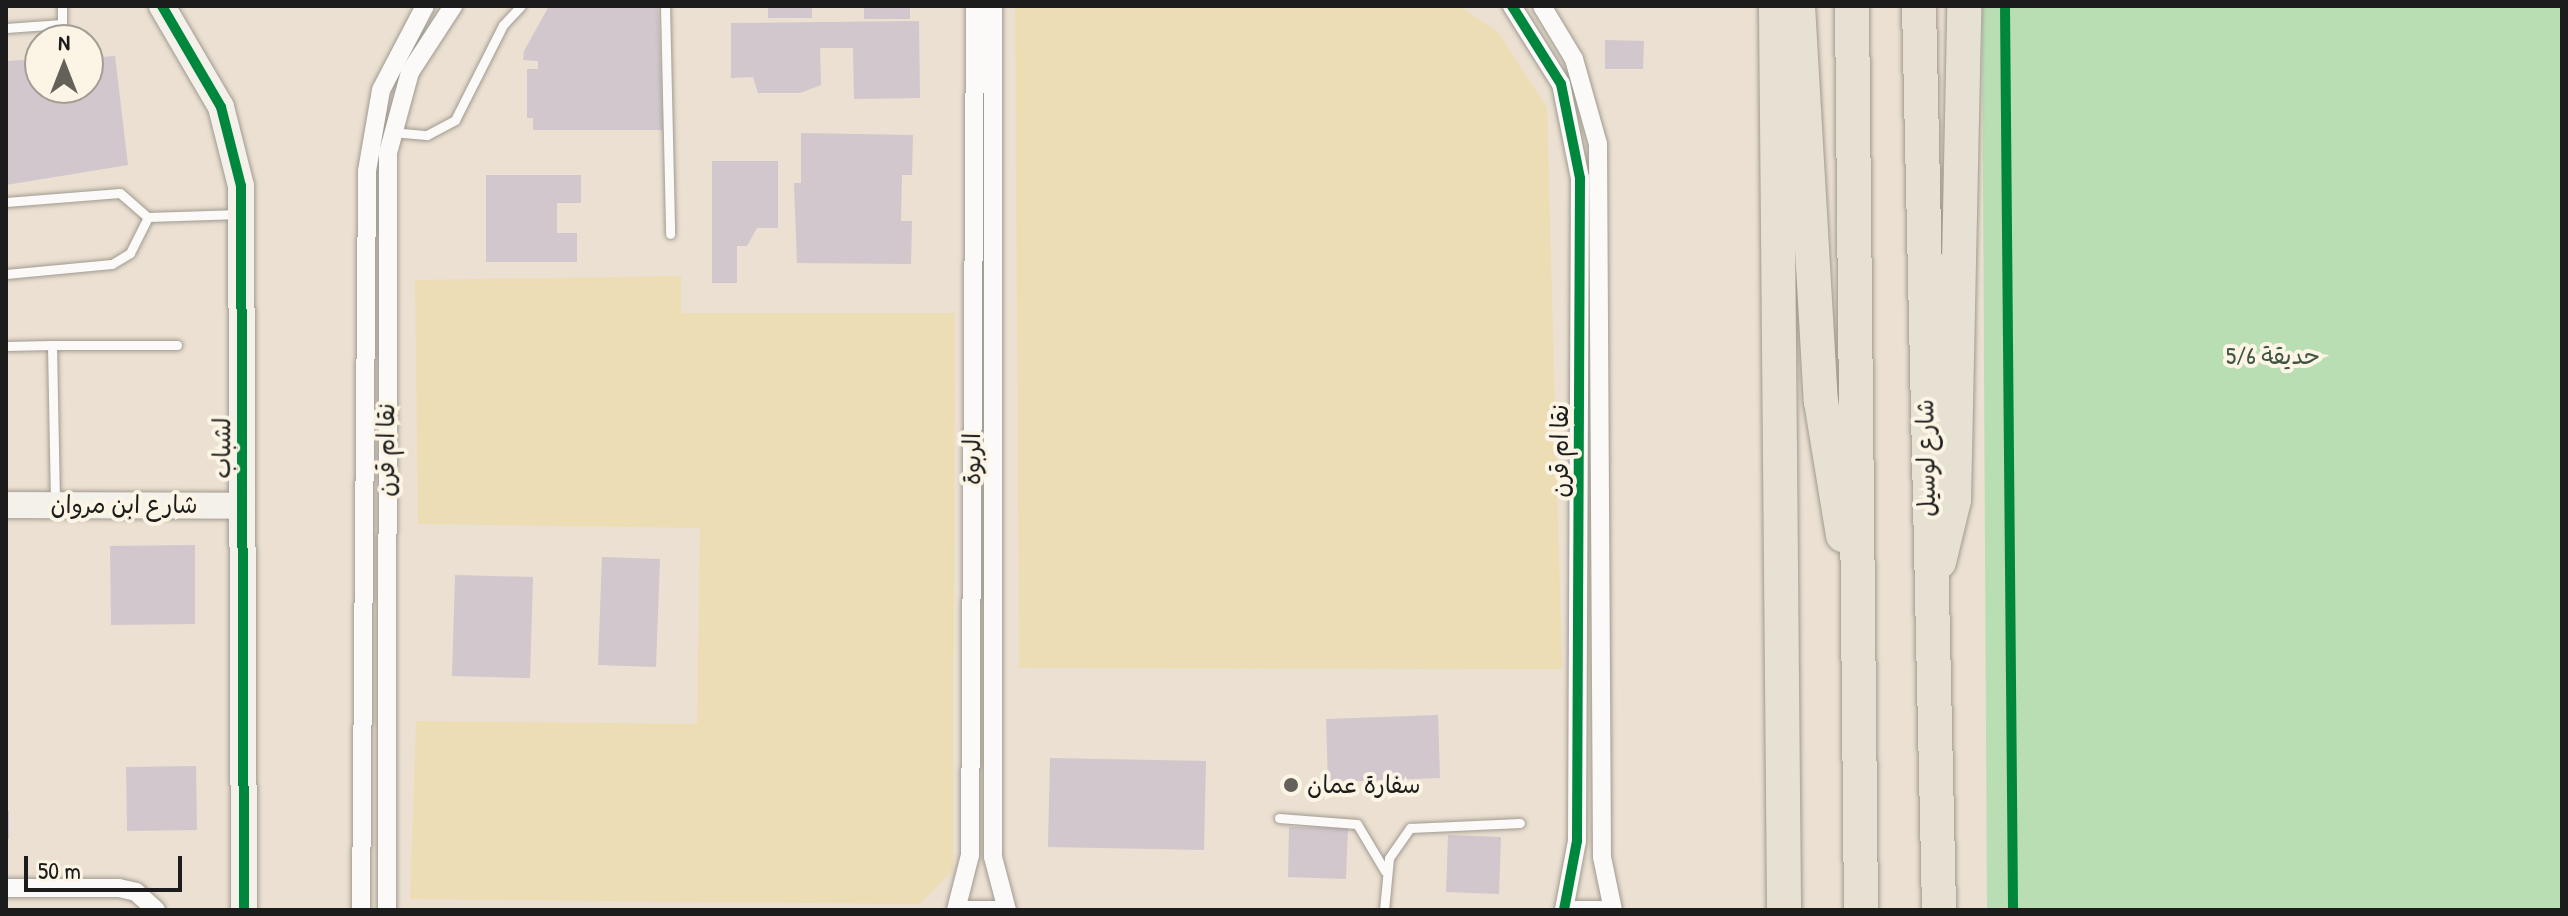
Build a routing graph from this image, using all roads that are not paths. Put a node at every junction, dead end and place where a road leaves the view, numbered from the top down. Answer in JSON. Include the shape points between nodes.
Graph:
{"nodes":[{"id":1,"x":62,"y":6,"type":"edge"},
{"id":2,"x":162,"y":6,"type":"edge"},
{"id":3,"x":425,"y":6,"type":"edge"},
{"id":4,"x":453,"y":6,"type":"edge"},
{"id":5,"x":521,"y":6,"type":"edge"},
{"id":6,"x":665,"y":6,"type":"edge"},
{"id":7,"x":975,"y":6,"type":"edge"},
{"id":8,"x":993,"y":6,"type":"edge"},
{"id":9,"x":1512,"y":6,"type":"edge"},
{"id":10,"x":1542,"y":6,"type":"edge"},
{"id":11,"x":1776,"y":6,"type":"edge"},
{"id":12,"x":1798,"y":6,"type":"edge"},
{"id":13,"x":1852,"y":6,"type":"edge"},
{"id":14,"x":1919,"y":6,"type":"edge"},
{"id":15,"x":1964,"y":6,"type":"edge"},
{"id":16,"x":6,"y":28,"type":"edge"},
{"id":17,"x":391,"y":132,"type":"junction"},
{"id":18,"x":6,"y":202,"type":"edge"},
{"id":19,"x":243,"y":214,"type":"junction"},
{"id":20,"x":148,"y":217,"type":"junction"},
{"id":21,"x":670,"y":234,"type":"dead end"},
{"id":22,"x":6,"y":274,"type":"edge"},
{"id":23,"x":52,"y":345,"type":"junction"},
{"id":24,"x":177,"y":345,"type":"dead end"},
{"id":25,"x":6,"y":346,"type":"edge"},
{"id":26,"x":6,"y":505,"type":"edge"},
{"id":27,"x":55,"y":505,"type":"junction"},
{"id":28,"x":242,"y":506,"type":"junction"},
{"id":29,"x":1928,"y":579,"type":"junction"},
{"id":30,"x":1858,"y":581,"type":"junction"},
{"id":31,"x":1279,"y":818,"type":"dead end"},
{"id":32,"x":1520,"y":823,"type":"dead end"},
{"id":33,"x":1385,"y":871,"type":"junction"},
{"id":34,"x":6,"y":888,"type":"edge"},
{"id":35,"x":1783,"y":907,"type":"edge"},
{"id":36,"x":156,"y":910,"type":"edge"},
{"id":37,"x":244,"y":910,"type":"edge"},
{"id":38,"x":361,"y":910,"type":"edge"},
{"id":39,"x":387,"y":910,"type":"edge"},
{"id":40,"x":956,"y":910,"type":"edge"},
{"id":41,"x":966,"y":910,"type":"edge"},
{"id":42,"x":999,"y":910,"type":"edge"},
{"id":43,"x":1007,"y":910,"type":"edge"},
{"id":44,"x":1384,"y":910,"type":"edge"},
{"id":45,"x":1564,"y":910,"type":"edge"},
{"id":46,"x":1573,"y":910,"type":"edge"},
{"id":47,"x":1610,"y":910,"type":"edge"},
{"id":48,"x":1861,"y":910,"type":"edge"},
{"id":49,"x":1939,"y":910,"type":"edge"}],
"edges":[{"from":1,"to":16,"type":"lane","via":[[62,24]]},
{"from":2,"to":19,"type":"street","name":"لشباب","via":[[221,107]]},
{"from":3,"to":38,"type":"street","name":"نقا ام قرن","via":[[381,90],[367,171]]},
{"from":4,"to":17,"type":"street","name":"نقا ام قرن","via":[[410,72]]},
{"from":5,"to":17,"type":"lane","via":[[503,25],[455,120],[427,135]]},
{"from":6,"to":21,"type":"lane"},
{"from":7,"to":40,"type":"street","name":"الربوة","via":[[970,855]]},
{"from":8,"to":43,"type":"street","name":"الربوة","via":[[993,857]]},
{"from":9,"to":45,"type":"street","name":"نقا ام قرن","via":[[1561,84],[1580,178],[1577,841]]},
{"from":10,"to":47,"type":"street","name":"نقا ام قرن","via":[[1574,59],[1598,144],[1602,857]]},
{"from":11,"to":35,"type":"highway"},
{"from":12,"to":30,"type":"highway","via":[[1821,401],[1833,490]]},
{"from":13,"to":30,"type":"highway"},
{"from":14,"to":29,"type":"highway","name":"شارع لوسيل"},
{"from":15,"to":29,"type":"highway","via":[[1954,500],[1948,547]]},
{"from":17,"to":39,"type":"street","name":"نقا ام قرن"},
{"from":18,"to":20,"type":"lane","via":[[120,193]]},
{"from":19,"to":20,"type":"lane"},
{"from":19,"to":28,"type":"street","name":"لشباب"},
{"from":20,"to":22,"type":"lane","via":[[130,253],[112,264]]},
{"from":23,"to":24,"type":"lane"},
{"from":23,"to":25,"type":"lane"},
{"from":23,"to":27,"type":"lane"},
{"from":26,"to":27,"type":"street","name":"شارع ابن مروان"},
{"from":27,"to":28,"type":"street","name":"شارع ابن مروان"},
{"from":28,"to":37,"type":"street","name":"لشباب"},
{"from":29,"to":49,"type":"highway","name":"شارع لوسيل"},
{"from":30,"to":48,"type":"highway"},
{"from":31,"to":33,"type":"lane","via":[[1357,824]]},
{"from":32,"to":33,"type":"lane","via":[[1410,828]]},
{"from":33,"to":44,"type":"lane"},
{"from":34,"to":36,"type":"street","via":[[119,888],[136,892]]},
{"from":41,"to":42,"type":"street"},
{"from":46,"to":47,"type":"street"}]}
